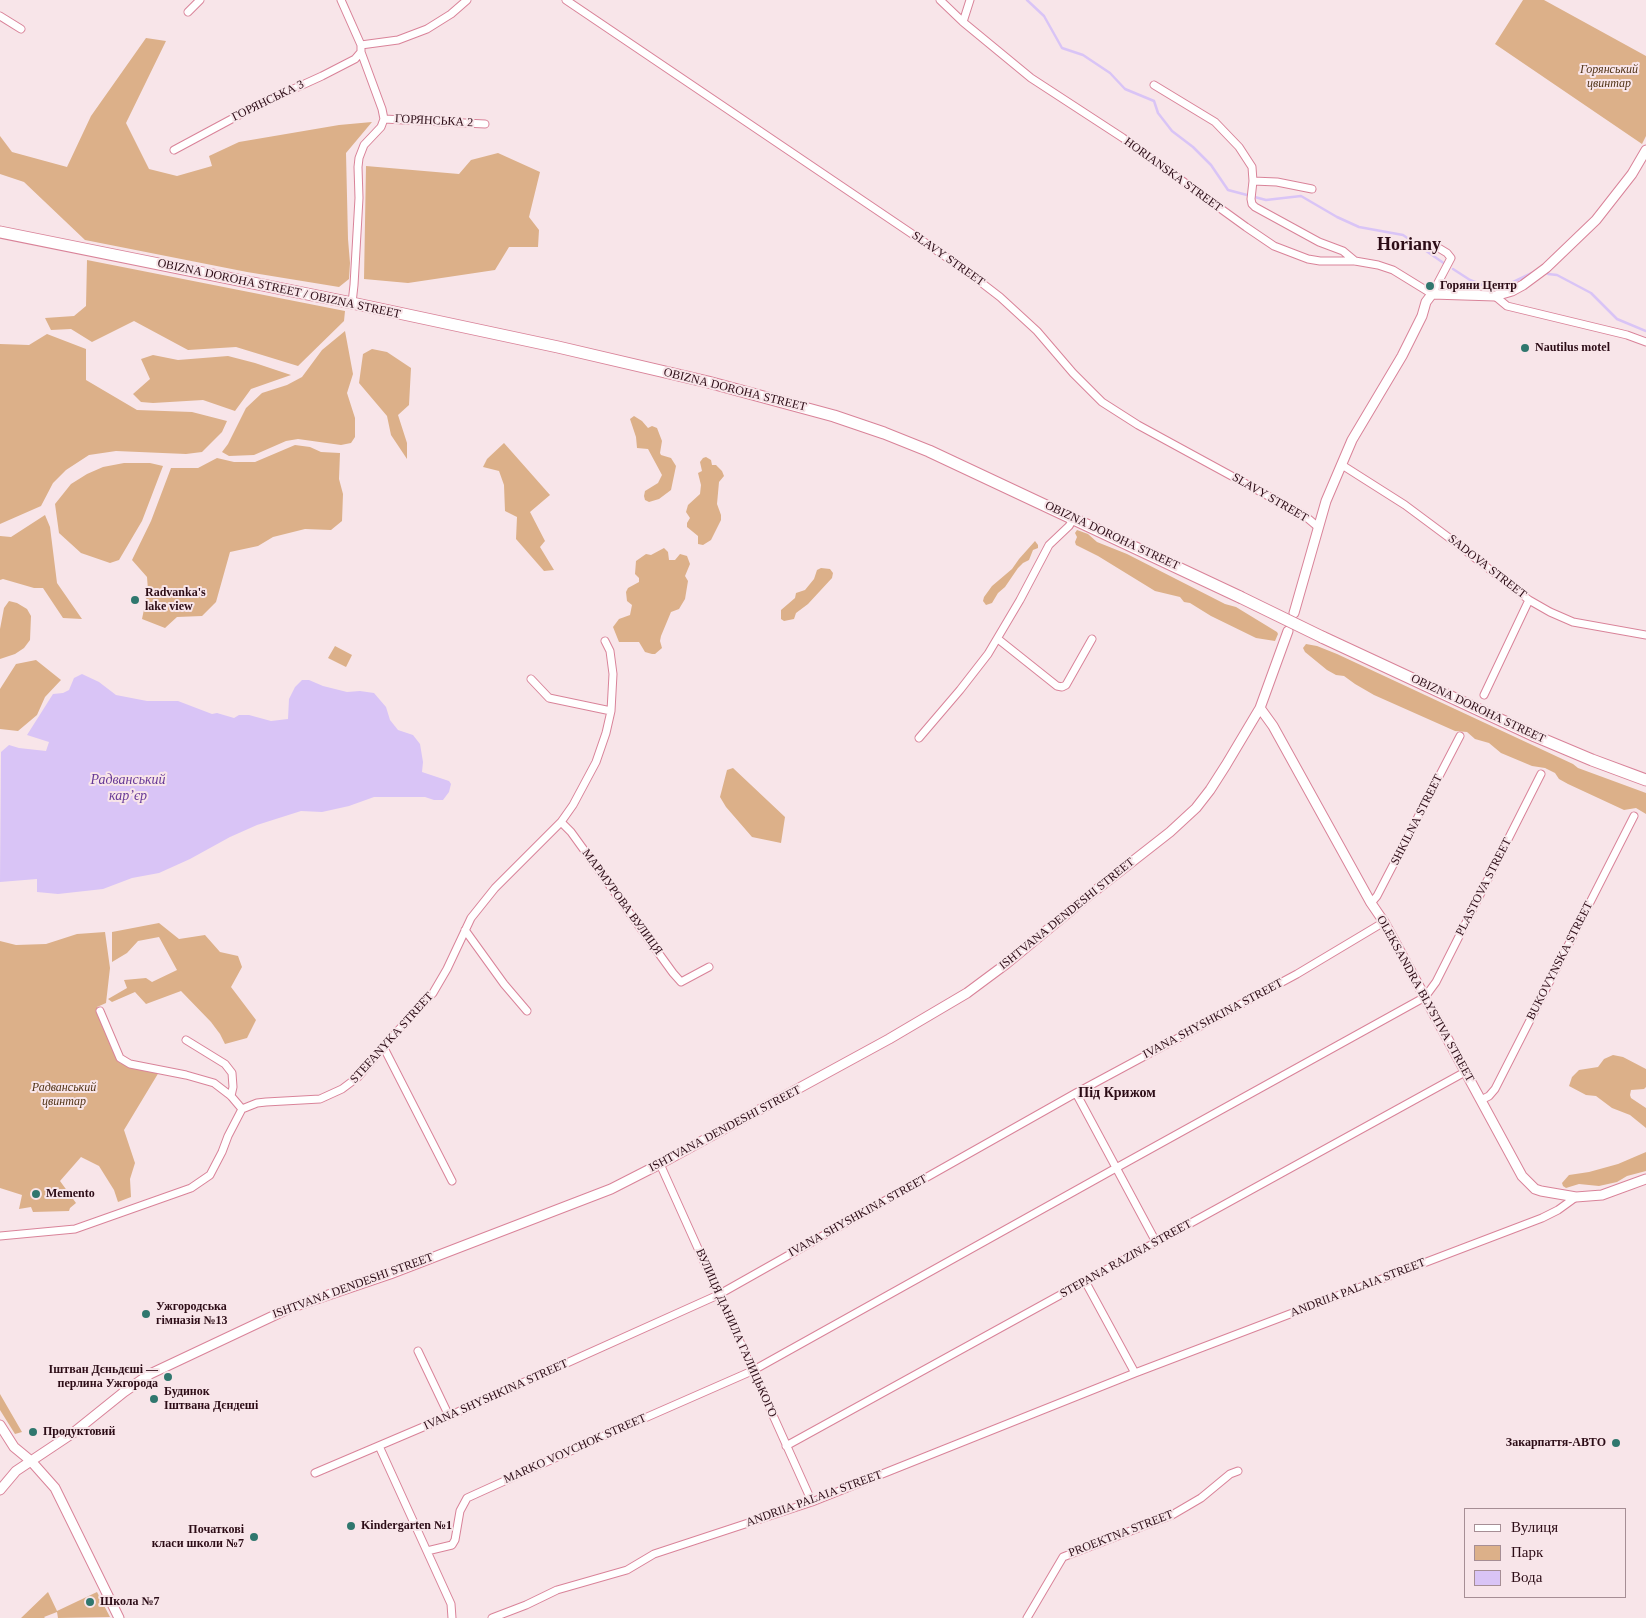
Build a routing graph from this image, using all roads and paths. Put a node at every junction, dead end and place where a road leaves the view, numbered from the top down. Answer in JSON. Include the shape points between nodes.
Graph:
{"nodes":[{"id":1,"x":200,"y":0,"type":"edge"},
{"id":2,"x":341,"y":0,"type":"edge"},
{"id":3,"x":467,"y":0,"type":"edge"},
{"id":4,"x":566,"y":0,"type":"edge"},
{"id":5,"x":940,"y":0,"type":"edge"},
{"id":6,"x":970,"y":0,"type":"edge"},
{"id":7,"x":188,"y":12,"type":"dead end"},
{"id":8,"x":0,"y":16,"type":"edge"},
{"id":9,"x":963,"y":22,"type":"junction"},
{"id":10,"x":21,"y":29,"type":"dead end"},
{"id":11,"x":361,"y":49,"type":"junction"},
{"id":12,"x":1154,"y":85,"type":"dead end"},
{"id":13,"x":384,"y":119,"type":"junction"},
{"id":14,"x":485,"y":124,"type":"dead end"},
{"id":15,"x":174,"y":150,"type":"dead end"},
{"id":16,"x":1646,"y":150,"type":"edge"},
{"id":17,"x":1253,"y":181,"type":"junction"},
{"id":18,"x":1312,"y":189,"type":"dead end"},
{"id":19,"x":0,"y":232,"type":"edge"},
{"id":20,"x":1437,"y":247,"type":"dead end"},
{"id":21,"x":1355,"y":261,"type":"junction"},
{"id":22,"x":1432,"y":294,"type":"junction"},
{"id":23,"x":1495,"y":296,"type":"junction"},
{"id":24,"x":352,"y":303,"type":"junction"},
{"id":25,"x":1646,"y":342,"type":"edge"},
{"id":26,"x":558,"y":348,"type":"joint"},
{"id":27,"x":1342,"y":465,"type":"junction"},
{"id":28,"x":1074,"y":518,"type":"junction"},
{"id":29,"x":1318,"y":527,"type":"junction"},
{"id":30,"x":1529,"y":600,"type":"junction"},
{"id":31,"x":1294,"y":613,"type":"dead end"},
{"id":32,"x":1288,"y":631,"type":"dead end"},
{"id":33,"x":1646,"y":635,"type":"edge"},
{"id":34,"x":998,"y":639,"type":"junction"},
{"id":35,"x":1092,"y":639,"type":"dead end"},
{"id":36,"x":605,"y":641,"type":"dead end"},
{"id":37,"x":531,"y":679,"type":"dead end"},
{"id":38,"x":1484,"y":695,"type":"dead end"},
{"id":39,"x":1260,"y":708,"type":"junction"},
{"id":40,"x":611,"y":712,"type":"junction"},
{"id":41,"x":1460,"y":736,"type":"dead end"},
{"id":42,"x":919,"y":738,"type":"dead end"},
{"id":43,"x":1541,"y":774,"type":"dead end"},
{"id":44,"x":1646,"y":780,"type":"edge"},
{"id":45,"x":1634,"y":816,"type":"dead end"},
{"id":46,"x":561,"y":822,"type":"junction"},
{"id":47,"x":1371,"y":902,"type":"junction"},
{"id":48,"x":1384,"y":922,"type":"junction"},
{"id":49,"x":465,"y":930,"type":"junction"},
{"id":50,"x":709,"y":967,"type":"dead end"},
{"id":51,"x":1425,"y":997,"type":"junction"},
{"id":52,"x":100,"y":1011,"type":"dead end"},
{"id":53,"x":527,"y":1011,"type":"dead end"},
{"id":54,"x":186,"y":1040,"type":"dead end"},
{"id":55,"x":384,"y":1048,"type":"junction"},
{"id":56,"x":1465,"y":1072,"type":"junction"},
{"id":57,"x":1076,"y":1093,"type":"junction"},
{"id":58,"x":231,"y":1096,"type":"junction"},
{"id":59,"x":1480,"y":1100,"type":"junction"},
{"id":60,"x":242,"y":1109,"type":"junction"},
{"id":61,"x":660,"y":1164,"type":"junction"},
{"id":62,"x":1116,"y":1168,"type":"junction"},
{"id":63,"x":1646,"y":1179,"type":"edge"},
{"id":64,"x":452,"y":1181,"type":"dead end"},
{"id":65,"x":1576,"y":1196,"type":"junction"},
{"id":66,"x":0,"y":1236,"type":"edge"},
{"id":67,"x":1156,"y":1242,"type":"junction"},
{"id":68,"x":1085,"y":1281,"type":"junction"},
{"id":69,"x":718,"y":1295,"type":"junction"},
{"id":70,"x":418,"y":1351,"type":"dead end"},
{"id":71,"x":752,"y":1371,"type":"junction"},
{"id":72,"x":1136,"y":1373,"type":"junction"},
{"id":73,"x":449,"y":1416,"type":"junction"},
{"id":74,"x":0,"y":1425,"type":"edge"},
{"id":75,"x":379,"y":1446,"type":"junction"},
{"id":76,"x":786,"y":1446,"type":"junction"},
{"id":77,"x":31,"y":1461,"type":"junction"},
{"id":78,"x":1238,"y":1471,"type":"dead end"},
{"id":79,"x":315,"y":1473,"type":"dead end"},
{"id":80,"x":0,"y":1490,"type":"edge"},
{"id":81,"x":812,"y":1502,"type":"junction"},
{"id":82,"x":427,"y":1551,"type":"junction"},
{"id":83,"x":119,"y":1618,"type":"edge"},
{"id":84,"x":452,"y":1618,"type":"edge"},
{"id":85,"x":492,"y":1618,"type":"edge"},
{"id":86,"x":1026,"y":1618,"type":"edge"}],
"edges":[{"from":1,"to":7,"type":"street"},
{"from":2,"to":11,"type":"street"},
{"from":3,"to":11,"type":"street","via":[[436,24],[410,36]]},
{"from":4,"to":29,"type":"street","name":"SLAVY STREET","via":[[961,267],[1038,331],[1078,378],[1108,406],[1304,516]]},
{"from":5,"to":9,"type":"street","name":"HORIANSKA STREET"},
{"from":6,"to":9,"type":"street"},
{"from":8,"to":10,"type":"street"},
{"from":9,"to":21,"type":"street","name":"HORIANSKA STREET","via":[[1031,78],[1274,246],[1308,259]]},
{"from":11,"to":13,"type":"street"},
{"from":11,"to":15,"type":"street","name":"ГОРЯНСЬКА 3","via":[[355,58],[330,72],[254,107]]},
{"from":12,"to":17,"type":"street","via":[[1215,122],[1252,167]]},
{"from":13,"to":14,"type":"street","name":"ГОРЯНСЬКА 2"},
{"from":13,"to":24,"type":"street","via":[[364,145],[359,158]]},
{"from":16,"to":23,"type":"street","via":[[1608,205],[1562,253],[1523,285]]},
{"from":17,"to":18,"type":"street"},
{"from":17,"to":21,"type":"street","via":[[1251,196],[1255,208],[1343,251]]},
{"from":19,"to":24,"type":"highway","name":"OBIZNA DOROHA STREET / OBIZNA STREET"},
{"from":20,"to":22,"type":"street","via":[[1451,258]]},
{"from":21,"to":22,"type":"street","name":"HORIANSKA STREET","via":[[1393,270]]},
{"from":22,"to":23,"type":"street"},
{"from":22,"to":27,"type":"street","via":[[1412,339],[1352,440]]},
{"from":23,"to":25,"type":"street","via":[[1508,306]]},
{"from":24,"to":26,"type":"highway","name":"OBIZNA DOROHA STREET / OBIZNA STREET"},
{"from":26,"to":28,"type":"highway","name":"OBIZNA DOROHA STREET","via":[[708,382],[834,416],[928,450]]},
{"from":27,"to":29,"type":"street"},
{"from":27,"to":30,"type":"street","name":"SADOVA STREET","via":[[1412,510]]},
{"from":28,"to":34,"type":"street","via":[[1049,545]]},
{"from":28,"to":44,"type":"highway","name":"OBIZNA DOROHA STREET","bridge":true,"via":[[1535,736]]},
{"from":29,"to":31,"type":"street"},
{"from":30,"to":33,"type":"street","name":"SADOVA STREET","via":[[1566,621]]},
{"from":30,"to":38,"type":"street"},
{"from":32,"to":39,"type":"street","name":"ISHTVANA DENDESHI STREET"},
{"from":34,"to":35,"type":"street","via":[[1062,687]]},
{"from":34,"to":42,"type":"street"},
{"from":36,"to":40,"type":"street","name":"STEFANYKA STREET","via":[[610,651],[613,674]]},
{"from":37,"to":40,"type":"street","via":[[549,698]]},
{"from":39,"to":47,"type":"street","name":"OLEKSANDRA BLYSTIVA STREET"},
{"from":39,"to":61,"type":"street","name":"ISHTVANA DENDESHI STREET","via":[[1216,782],[1188,816],[999,970],[896,1035]]},
{"from":40,"to":46,"type":"street","name":"STEFANYKA STREET","via":[[596,762]]},
{"from":41,"to":47,"type":"street","name":"SHKILNA STREET"},
{"from":43,"to":51,"type":"street","name":"PLASTOVA STREET","via":[[1436,982]]},
{"from":45,"to":59,"type":"street","name":"BUKOVYNSKA STREET","via":[[1495,1089]]},
{"from":46,"to":49,"type":"street","name":"STEFANYKA STREET","via":[[495,888]]},
{"from":46,"to":50,"type":"street","name":"МАРМУРОВА ВУЛИЦЯ","via":[[681,982]]},
{"from":47,"to":48,"type":"street","name":"OLEKSANDRA BLYSTIVA STREET"},
{"from":48,"to":51,"type":"street","name":"OLEKSANDRA BLYSTIVA STREET"},
{"from":48,"to":57,"type":"street","name":"IVANA SHYSHKINA STREET","via":[[1297,974]]},
{"from":49,"to":53,"type":"street"},
{"from":49,"to":55,"type":"street","name":"STEFANYKA STREET","via":[[433,994]]},
{"from":51,"to":56,"type":"street","name":"OLEKSANDRA BLYSTIVA STREET"},
{"from":51,"to":62,"type":"street"},
{"from":52,"to":58,"type":"street","via":[[120,1058],[130,1064],[208,1080]]},
{"from":54,"to":58,"type":"street","via":[[225,1064],[232,1073]]},
{"from":55,"to":60,"type":"street","name":"STEFANYKA STREET","via":[[354,1081],[332,1094],[307,1101],[257,1103]]},
{"from":55,"to":64,"type":"street"},
{"from":56,"to":59,"type":"street","name":"OLEKSANDRA BLYSTIVA STREET"},
{"from":56,"to":67,"type":"street","name":"STEPANA RAZINA STREET"},
{"from":57,"to":62,"type":"street"},
{"from":57,"to":69,"type":"street","name":"IVANA SHYSHKINA STREET"},
{"from":58,"to":60,"type":"street"},
{"from":59,"to":65,"type":"street","name":"OLEKSANDRA BLYSTIVA STREET","via":[[1515,1166],[1528,1183],[1541,1191]]},
{"from":60,"to":66,"type":"street","via":[[210,1175],[191,1188],[75,1229]]},
{"from":61,"to":69,"type":"street","name":"ВУЛИЦЯ ДАНИЛА ГАЛИЦЬКОГО"},
{"from":61,"to":77,"type":"street","name":"ISHTVANA DENDESHI STREET","via":[[611,1189],[552,1212],[290,1308],[166,1366],[139,1381],[84,1425]]},
{"from":62,"to":67,"type":"street"},
{"from":62,"to":71,"type":"street"},
{"from":63,"to":65,"type":"street","name":"OLEKSANDRA BLYSTIVA STREET","via":[[1602,1196]]},
{"from":65,"to":72,"type":"street","name":"ANDRIIA PALAIA STREET","via":[[1542,1218]]},
{"from":67,"to":68,"type":"street","name":"STEPANA RAZINA STREET"},
{"from":68,"to":72,"type":"street"},
{"from":68,"to":76,"type":"street","name":"STEPANA RAZINA STREET"},
{"from":69,"to":71,"type":"street","name":"ВУЛИЦЯ ДАНИЛА ГАЛИЦЬКОГО"},
{"from":69,"to":73,"type":"street","name":"IVANA SHYSHKINA STREET"},
{"from":70,"to":73,"type":"street"},
{"from":71,"to":76,"type":"street","name":"ВУЛИЦЯ ДАНИЛА ГАЛИЦЬКОГО"},
{"from":71,"to":82,"type":"street","name":"MARKO VOVCHOK STREET","via":[[467,1498],[460,1511],[452,1545]]},
{"from":72,"to":81,"type":"street","name":"ANDRIIA PALAIA STREET"},
{"from":73,"to":75,"type":"street","name":"IVANA SHYSHKINA STREET"},
{"from":74,"to":77,"type":"street","via":[[14,1447]]},
{"from":75,"to":79,"type":"street","name":"IVANA SHYSHKINA STREET"},
{"from":75,"to":82,"type":"street"},
{"from":76,"to":81,"type":"street","name":"ВУЛИЦЯ ДАНИЛА ГАЛИЦЬКОГО"},
{"from":77,"to":80,"type":"street","name":"ISHTVANA DENDESHI STREET","via":[[16,1471]]},
{"from":77,"to":83,"type":"street","via":[[61,1499]]},
{"from":78,"to":86,"type":"street","name":"PROEKTNA STREET","via":[[1172,1516],[1063,1557]]},
{"from":81,"to":85,"type":"street","name":"ANDRIIA PALAIA STREET","via":[[654,1554],[627,1570],[557,1590]]},
{"from":82,"to":84,"type":"street","via":[[450,1604]]}]}
